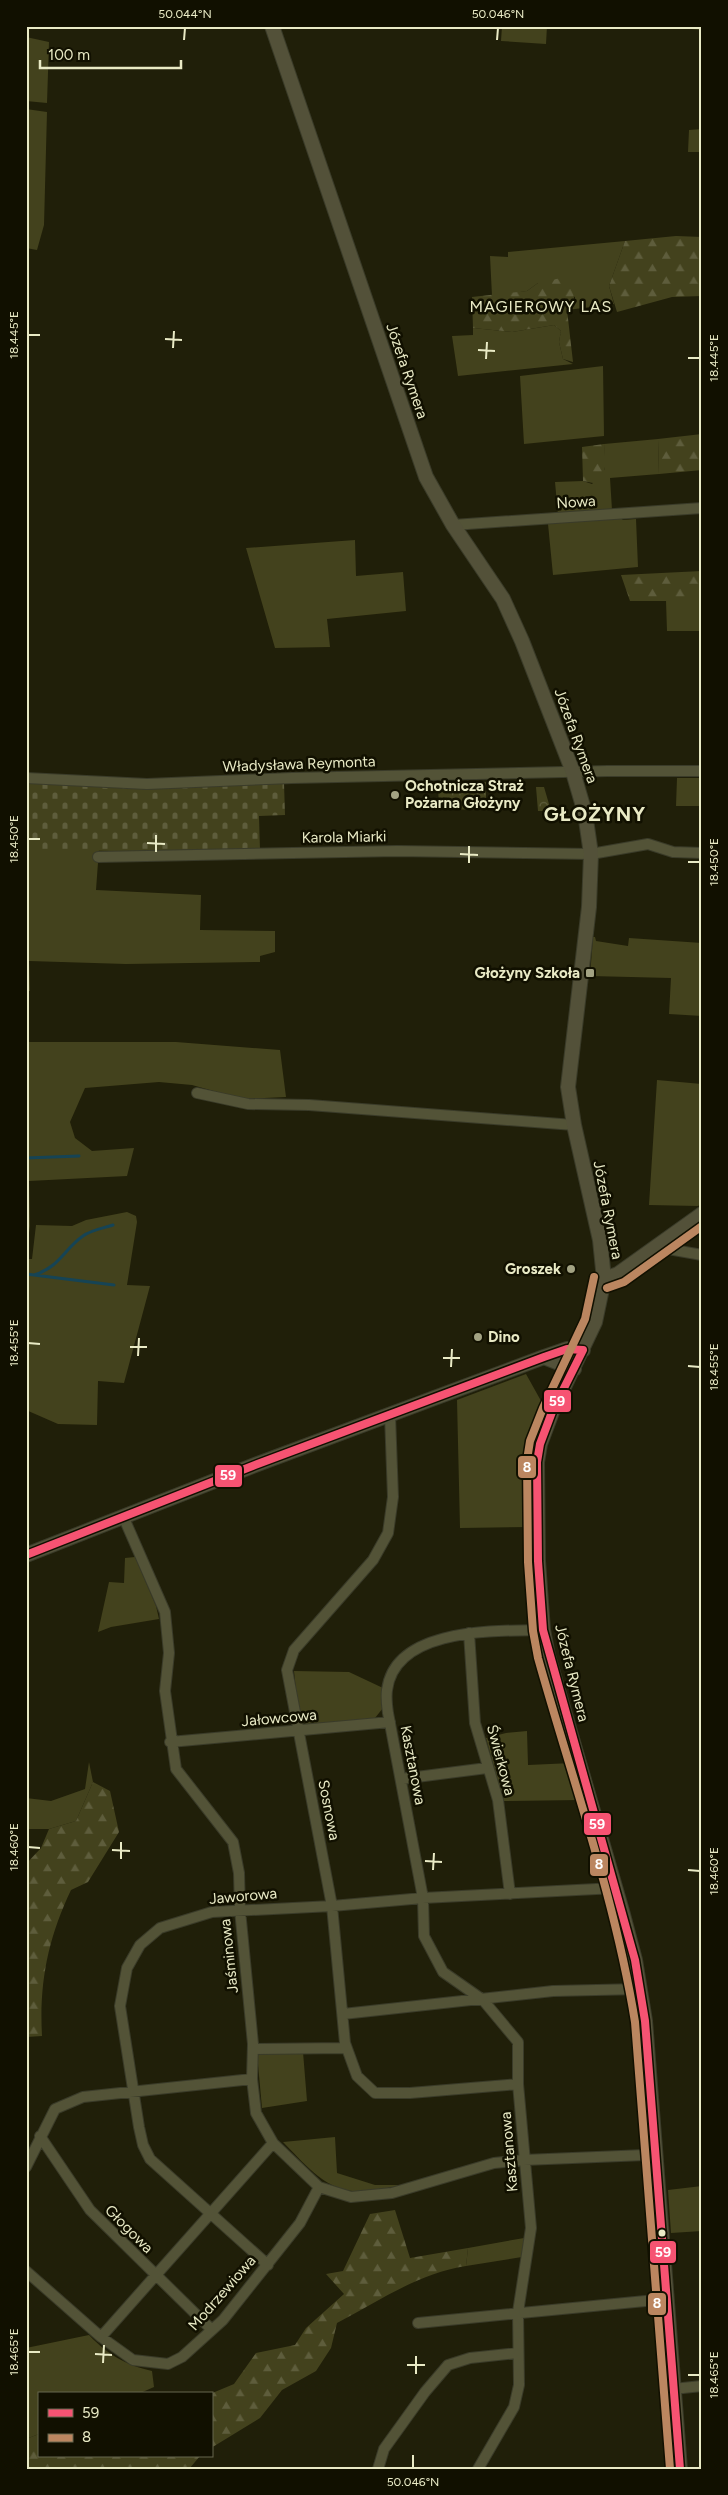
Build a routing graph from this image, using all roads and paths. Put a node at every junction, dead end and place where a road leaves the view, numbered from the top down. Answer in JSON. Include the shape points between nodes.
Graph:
{"nodes":[{"id":1,"x":272,"y":26,"type":"edge"},
{"id":2,"x":702,"y":508,"type":"edge"},
{"id":3,"x":453,"y":525,"type":"junction"},
{"id":4,"x":702,"y":771,"type":"edge"},
{"id":5,"x":573,"y":772,"type":"junction"},
{"id":6,"x":26,"y":778,"type":"edge"},
{"id":7,"x":702,"y":853,"type":"edge"},
{"id":8,"x":591,"y":854,"type":"junction"},
{"id":9,"x":98,"y":856,"type":"dead end"},
{"id":10,"x":196,"y":1093,"type":"dead end"},
{"id":11,"x":574,"y":1126,"type":"junction"},
{"id":12,"x":702,"y":1214,"type":"edge"},
{"id":13,"x":656,"y":1248,"type":"junction"},
{"id":14,"x":702,"y":1255,"type":"edge"},
{"id":15,"x":604,"y":1279,"type":"junction"},
{"id":16,"x":583,"y":1350,"type":"junction"},
{"id":17,"x":544,"y":1357,"type":"junction"},
{"id":18,"x":574,"y":1369,"type":"junction"},
{"id":19,"x":390,"y":1415,"type":"junction"},
{"id":20,"x":123,"y":1516,"type":"junction"},
{"id":21,"x":26,"y":1555,"type":"edge"},
{"id":22,"x":543,"y":1630,"type":"junction"},
{"id":23,"x":469,"y":1633,"type":"junction"},
{"id":24,"x":390,"y":1722,"type":"junction"},
{"id":25,"x":298,"y":1732,"type":"junction"},
{"id":26,"x":170,"y":1742,"type":"junction"},
{"id":27,"x":487,"y":1768,"type":"junction"},
{"id":28,"x":401,"y":1778,"type":"junction"},
{"id":29,"x":616,"y":1888,"type":"junction"},
{"id":30,"x":510,"y":1894,"type":"junction"},
{"id":31,"x":423,"y":1898,"type":"junction"},
{"id":32,"x":332,"y":1906,"type":"junction"},
{"id":33,"x":240,"y":1910,"type":"junction"},
{"id":34,"x":640,"y":1989,"type":"junction"},
{"id":35,"x":483,"y":2000,"type":"junction"},
{"id":36,"x":343,"y":2014,"type":"junction"},
{"id":37,"x":346,"y":2048,"type":"junction"},
{"id":38,"x":253,"y":2049,"type":"junction"},
{"id":39,"x":252,"y":2079,"type":"junction"},
{"id":40,"x":518,"y":2084,"type":"junction"},
{"id":41,"x":132,"y":2091,"type":"junction"},
{"id":42,"x":40,"y":2136,"type":"junction"},
{"id":43,"x":273,"y":2143,"type":"junction"},
{"id":44,"x":645,"y":2155,"type":"dead end"},
{"id":45,"x":524,"y":2160,"type":"junction"},
{"id":46,"x":26,"y":2167,"type":"edge"},
{"id":47,"x":319,"y":2187,"type":"junction"},
{"id":48,"x":211,"y":2214,"type":"junction"},
{"id":49,"x":268,"y":2265,"type":"junction"},
{"id":50,"x":26,"y":2271,"type":"edge"},
{"id":51,"x":155,"y":2276,"type":"junction"},
{"id":52,"x":666,"y":2299,"type":"junction"},
{"id":53,"x":518,"y":2312,"type":"junction"},
{"id":54,"x":418,"y":2323,"type":"dead end"},
{"id":55,"x":212,"y":2330,"type":"junction"},
{"id":56,"x":101,"y":2337,"type":"junction"},
{"id":57,"x":518,"y":2353,"type":"junction"},
{"id":58,"x":702,"y":2386,"type":"edge"},
{"id":59,"x":674,"y":2389,"type":"junction"},
{"id":60,"x":378,"y":2469,"type":"edge"},
{"id":61,"x":478,"y":2469,"type":"edge"},
{"id":62,"x":680,"y":2469,"type":"edge"}],
"edges":[{"from":1,"to":3,"type":"street","name":"Józefa Rymera","via":[[418,455],[426,477]]},
{"from":2,"to":3,"type":"street","name":"Nowa"},
{"from":3,"to":5,"type":"street","name":"Józefa Rymera","via":[[503,599],[546,698]]},
{"from":4,"to":5,"type":"street","name":"Władysława Reymonta"},
{"from":5,"to":6,"type":"street","name":"Władysława Reymonta","via":[[147,784]]},
{"from":5,"to":8,"type":"street","name":"Józefa Rymera","via":[[585,813]]},
{"from":7,"to":8,"type":"street","name":"Karola Miarki","via":[[673,852],[648,844]]},
{"from":8,"to":9,"type":"street","name":"Karola Miarki","via":[[397,851]]},
{"from":8,"to":11,"type":"street","name":"Józefa Rymera","via":[[587,923],[568,1087]]},
{"from":10,"to":11,"type":"street","via":[[248,1104],[309,1105]]},
{"from":11,"to":15,"type":"street","name":"Józefa Rymera","via":[[600,1240]]},
{"from":12,"to":13,"type":"street"},
{"from":13,"to":14,"type":"street"},
{"from":13,"to":15,"type":"street","via":[[618,1274]]},
{"from":15,"to":16,"type":"street","name":"Józefa Rymera","via":[[595,1322]]},
{"from":16,"to":17,"type":"street","via":[[567,1349]]},
{"from":16,"to":18,"type":"street","name":"Józefa Rymera"},
{"from":17,"to":18,"type":"street"},
{"from":17,"to":19,"type":"street"},
{"from":18,"to":22,"type":"street","name":"Józefa Rymera","via":[[552,1412],[537,1462],[538,1561]]},
{"from":19,"to":20,"type":"street"},
{"from":19,"to":25,"type":"street","name":"Sosnowa","via":[[393,1497],[388,1533],[373,1560],[294,1650],[287,1670]]},
{"from":20,"to":21,"type":"street"},
{"from":20,"to":26,"type":"street","name":"Jaśminowa","via":[[165,1612],[169,1653],[165,1691]]},
{"from":22,"to":23,"type":"street","name":"Kasztanowa"},
{"from":22,"to":29,"type":"street","name":"Józefa Rymera"},
{"from":23,"to":24,"type":"street","name":"Kasztanowa","via":[[433,1640],[395,1668],[387,1689]]},
{"from":23,"to":27,"type":"street","name":"Świerkowa","via":[[475,1722]]},
{"from":24,"to":25,"type":"street","name":"Jałowcowa"},
{"from":24,"to":28,"type":"street","name":"Kasztanowa"},
{"from":25,"to":26,"type":"street","name":"Jałowcowa"},
{"from":25,"to":32,"type":"street","name":"Sosnowa"},
{"from":26,"to":33,"type":"street","name":"Jaśminowa","via":[[176,1769],[233,1842],[239,1873]]},
{"from":27,"to":28,"type":"street"},
{"from":27,"to":30,"type":"street","name":"Świerkowa","via":[[498,1800]]},
{"from":28,"to":31,"type":"street","name":"Kasztanowa"},
{"from":29,"to":30,"type":"street","name":"Jaworowa"},
{"from":29,"to":34,"type":"street","name":"Józefa Rymera"},
{"from":30,"to":31,"type":"street","name":"Jaworowa"},
{"from":31,"to":32,"type":"street","name":"Jaworowa"},
{"from":31,"to":35,"type":"street","name":"Kasztanowa","via":[[424,1936],[443,1972]]},
{"from":32,"to":33,"type":"street","name":"Jaworowa"},
{"from":32,"to":36,"type":"street","name":"Sosnowa"},
{"from":33,"to":38,"type":"street","name":"Jaśminowa"},
{"from":33,"to":41,"type":"street","name":"Jaworowa","via":[[212,1912],[160,1928],[140,1945],[127,1968],[120,2006]]},
{"from":34,"to":35,"type":"street","via":[[553,1991]]},
{"from":34,"to":52,"type":"street","name":"Józefa Rymera"},
{"from":35,"to":36,"type":"street"},
{"from":35,"to":40,"type":"street","name":"Kasztanowa","via":[[518,2042]]},
{"from":36,"to":37,"type":"street","name":"Sosnowa"},
{"from":37,"to":38,"type":"street"},
{"from":37,"to":40,"type":"street","name":"Sosnowa","via":[[357,2076],[375,2093]]},
{"from":38,"to":39,"type":"street","name":"Jaśminowa"},
{"from":39,"to":41,"type":"street"},
{"from":39,"to":43,"type":"street","name":"Jaśminowa","via":[[256,2113]]},
{"from":40,"to":45,"type":"street","name":"Kasztanowa"},
{"from":41,"to":42,"type":"street","via":[[83,2098],[55,2109]]},
{"from":41,"to":48,"type":"street","name":"Jaworowa","via":[[143,2145],[150,2159]]},
{"from":42,"to":46,"type":"street"},
{"from":42,"to":51,"type":"street","name":"Głogowa","via":[[90,2210]]},
{"from":43,"to":47,"type":"street","name":"Jaśminowa"},
{"from":43,"to":48,"type":"street"},
{"from":44,"to":45,"type":"street","name":"Jaśminowa"},
{"from":45,"to":47,"type":"street","name":"Jaśminowa","via":[[494,2164],[385,2195],[351,2197]]},
{"from":45,"to":53,"type":"street","name":"Kasztanowa","via":[[531,2228]]},
{"from":47,"to":49,"type":"street","name":"Modrzewiowa","via":[[300,2223]]},
{"from":48,"to":49,"type":"street","name":"Jaworowa"},
{"from":48,"to":51,"type":"street"},
{"from":49,"to":55,"type":"street","name":"Modrzewiowa"},
{"from":50,"to":56,"type":"street","name":"Modrzewiowa"},
{"from":51,"to":55,"type":"street","name":"Głogowa"},
{"from":51,"to":56,"type":"street"},
{"from":52,"to":53,"type":"street"},
{"from":52,"to":59,"type":"street","name":"Józefa Rymera"},
{"from":53,"to":54,"type":"street"},
{"from":53,"to":57,"type":"street","name":"Kasztanowa"},
{"from":55,"to":56,"type":"street","name":"Modrzewiowa","via":[[182,2357],[168,2364],[133,2360]]},
{"from":57,"to":60,"type":"street","via":[[455,2361],[442,2370],[384,2449]]},
{"from":57,"to":61,"type":"street","name":"Kasztanowa","via":[[519,2385],[514,2407]]},
{"from":58,"to":59,"type":"street"},
{"from":59,"to":62,"type":"street","name":"Józefa Rymera"}]}
